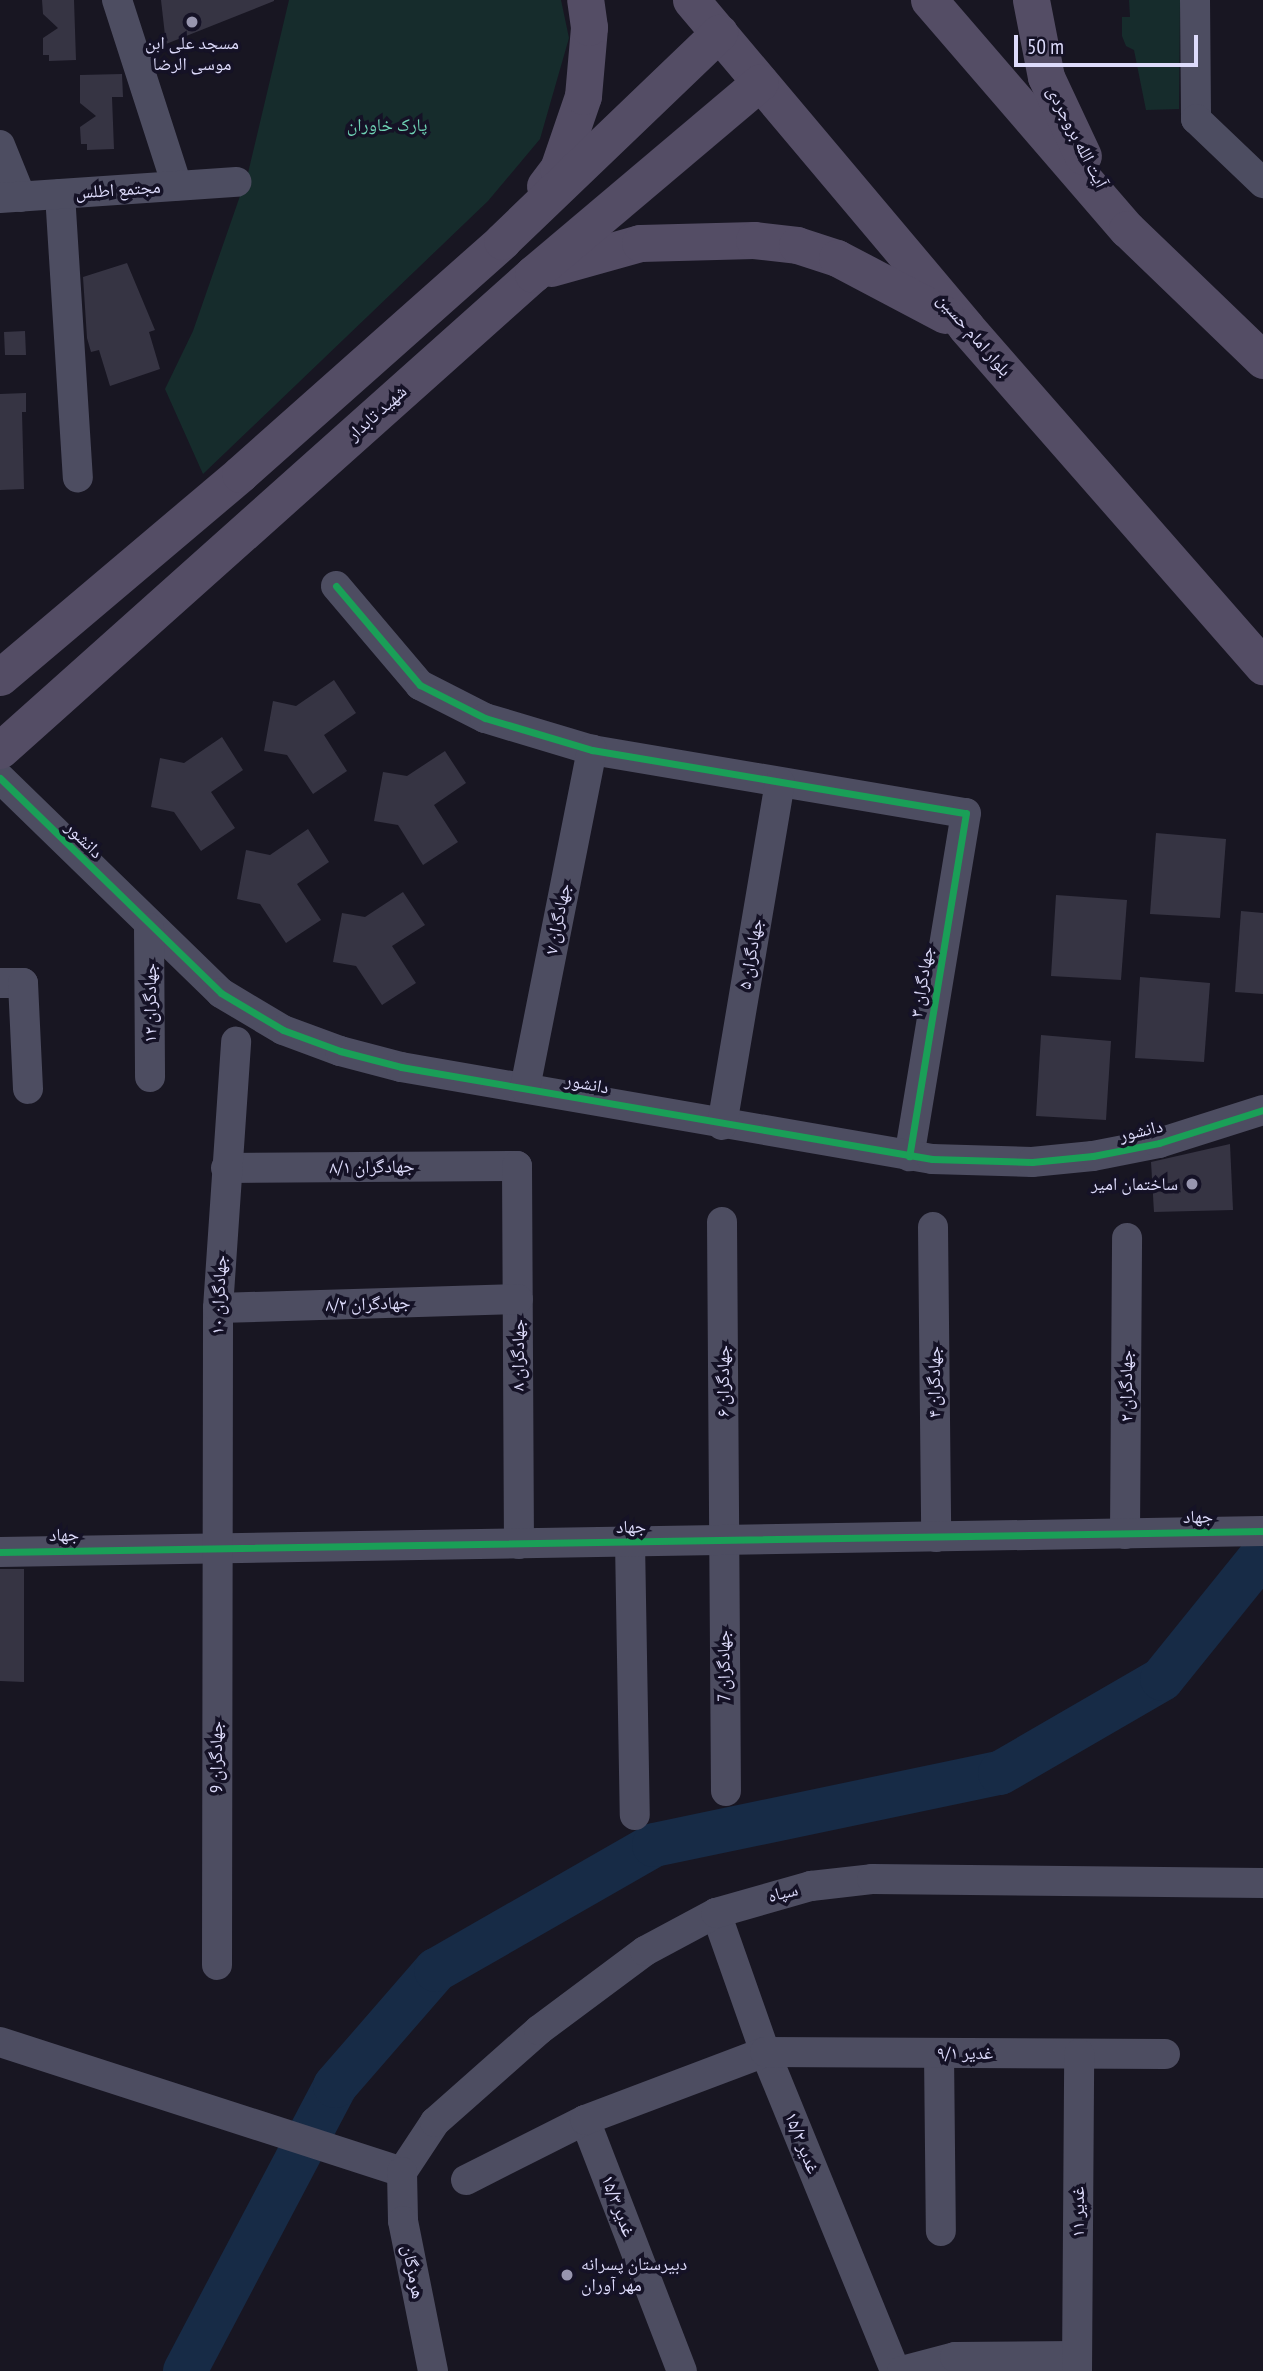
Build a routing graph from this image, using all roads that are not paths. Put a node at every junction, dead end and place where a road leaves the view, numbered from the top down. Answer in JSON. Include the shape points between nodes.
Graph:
{"nodes":[{"id":1,"x":117,"y":0,"type":"edge"},
{"id":2,"x":585,"y":0,"type":"edge"},
{"id":3,"x":691,"y":0,"type":"edge"},
{"id":4,"x":929,"y":0,"type":"edge"},
{"id":5,"x":1031,"y":0,"type":"edge"},
{"id":6,"x":1195,"y":0,"type":"edge"},
{"id":7,"x":719,"y":33,"type":"junction"},
{"id":8,"x":760,"y":82,"type":"junction"},
{"id":9,"x":655,"y":95,"type":"junction"},
{"id":10,"x":696,"y":137,"type":"junction"},
{"id":11,"x":0,"y":145,"type":"edge"},
{"id":12,"x":236,"y":182,"type":"dead end"},
{"id":13,"x":1263,"y":183,"type":"edge"},
{"id":14,"x":177,"y":186,"type":"junction"},
{"id":15,"x":60,"y":194,"type":"junction"},
{"id":16,"x":10,"y":197,"type":"edge"},
{"id":17,"x":1127,"y":229,"type":"junction"},
{"id":18,"x":502,"y":240,"type":"junction"},
{"id":19,"x":533,"y":274,"type":"junction"},
{"id":20,"x":966,"y":327,"type":"junction"},
{"id":21,"x":1263,"y":360,"type":"edge"},
{"id":22,"x":240,"y":474,"type":"junction"},
{"id":23,"x":78,"y":477,"type":"dead end"},
{"id":24,"x":271,"y":507,"type":"junction"},
{"id":25,"x":336,"y":586,"type":"dead end"},
{"id":26,"x":1263,"y":666,"type":"edge"},
{"id":27,"x":0,"y":677,"type":"edge"},
{"id":28,"x":0,"y":750,"type":"edge"},
{"id":29,"x":592,"y":750,"type":"junction"},
{"id":30,"x":0,"y":778,"type":"edge"},
{"id":31,"x":780,"y":783,"type":"junction"},
{"id":32,"x":149,"y":928,"type":"junction"},
{"id":33,"x":0,"y":983,"type":"edge"},
{"id":34,"x":236,"y":1042,"type":"dead end"},
{"id":35,"x":150,"y":1077,"type":"dead end"},
{"id":36,"x":525,"y":1088,"type":"junction"},
{"id":37,"x":29,"y":1089,"type":"dead end"},
{"id":38,"x":1263,"y":1110,"type":"edge"},
{"id":39,"x":722,"y":1125,"type":"junction"},
{"id":40,"x":909,"y":1156,"type":"junction"},
{"id":41,"x":517,"y":1166,"type":"joint"},
{"id":42,"x":226,"y":1168,"type":"junction"},
{"id":43,"x":722,"y":1222,"type":"dead end"},
{"id":44,"x":933,"y":1227,"type":"dead end"},
{"id":45,"x":1127,"y":1238,"type":"dead end"},
{"id":46,"x":518,"y":1299,"type":"junction"},
{"id":47,"x":218,"y":1308,"type":"junction"},
{"id":48,"x":1262,"y":1531,"type":"edge"},
{"id":49,"x":1125,"y":1534,"type":"junction"},
{"id":50,"x":936,"y":1537,"type":"junction"},
{"id":51,"x":723,"y":1541,"type":"junction"},
{"id":52,"x":630,"y":1542,"type":"junction"},
{"id":53,"x":519,"y":1544,"type":"junction"},
{"id":54,"x":215,"y":1549,"type":"junction"},
{"id":55,"x":0,"y":1552,"type":"edge"},
{"id":56,"x":726,"y":1791,"type":"dead end"},
{"id":57,"x":635,"y":1815,"type":"dead end"},
{"id":58,"x":1263,"y":1883,"type":"edge"},
{"id":59,"x":716,"y":1913,"type":"junction"},
{"id":60,"x":217,"y":1965,"type":"dead end"},
{"id":61,"x":0,"y":2042,"type":"edge"},
{"id":62,"x":765,"y":2052,"type":"junction"},
{"id":63,"x":939,"y":2053,"type":"junction"},
{"id":64,"x":1079,"y":2054,"type":"junction"},
{"id":65,"x":1165,"y":2054,"type":"dead end"},
{"id":66,"x":585,"y":2120,"type":"junction"},
{"id":67,"x":402,"y":2172,"type":"junction"},
{"id":68,"x":466,"y":2180,"type":"dead end"},
{"id":69,"x":942,"y":2231,"type":"dead end"},
{"id":70,"x":955,"y":2364,"type":"edge"},
{"id":71,"x":1077,"y":2364,"type":"edge"},
{"id":72,"x":433,"y":2371,"type":"edge"},
{"id":73,"x":682,"y":2371,"type":"edge"},
{"id":74,"x":895,"y":2371,"type":"edge"},
{"id":75,"x":902,"y":2371,"type":"edge"}],
"edges":[{"from":1,"to":14,"type":"street"},
{"from":2,"to":18,"type":"main road","via":[[589,27],[583,96],[571,132],[558,169]]},
{"from":3,"to":7,"type":"main road","name":"بلوار امام حسین"},
{"from":4,"to":17,"type":"main road"},
{"from":5,"to":17,"type":"main road","name":"آیت الله بروجردی","via":[[1038,46],[1060,111]]},
{"from":6,"to":13,"type":"street","via":[[1196,119]]},
{"from":7,"to":8,"type":"main road","name":"بلوار امام حسین"},
{"from":7,"to":9,"type":"main road"},
{"from":8,"to":10,"type":"main road","name":"شهید تابدار"},
{"from":8,"to":20,"type":"main road","name":"بلوار امام حسین"},
{"from":9,"to":10,"type":"main road","via":[[674,94],[694,116]]},
{"from":9,"to":18,"type":"main road"},
{"from":10,"to":19,"type":"main road","name":"شهید تابدار"},
{"from":11,"to":16,"type":"street"},
{"from":12,"to":14,"type":"street","name":"مجتمع اطلس"},
{"from":14,"to":15,"type":"street","name":"مجتمع اطلس"},
{"from":15,"to":16,"type":"street","name":"مجتمع اطلس"},
{"from":15,"to":23,"type":"street"},
{"from":17,"to":21,"type":"main road"},
{"from":18,"to":22,"type":"main road"},
{"from":19,"to":20,"type":"main road","via":[[640,243],[754,240],[797,245],[837,258]]},
{"from":19,"to":24,"type":"main road","name":"شهید تابدار"},
{"from":20,"to":26,"type":"main road","name":"بلوار امام حسین"},
{"from":22,"to":24,"type":"main road"},
{"from":22,"to":27,"type":"main road"},
{"from":24,"to":28,"type":"main road","name":"شهید تابدار"},
{"from":25,"to":29,"type":"street","via":[[420,685],[485,718]]},
{"from":29,"to":31,"type":"street"},
{"from":29,"to":36,"type":"street","name":"جهادگران ۷"},
{"from":30,"to":32,"type":"street","name":"دانشور"},
{"from":31,"to":39,"type":"street","name":"جهادگران ۵"},
{"from":31,"to":40,"type":"street","name":"جهادگران ۳","via":[[966,813]]},
{"from":32,"to":35,"type":"street","name":"جهادگران ۱۲"},
{"from":32,"to":36,"type":"street","name":"دانشور","via":[[220,993],[283,1030],[401,1067]]},
{"from":33,"to":37,"type":"street","via":[[23,983]]},
{"from":34,"to":42,"type":"street","name":"جهادگران ۱۰"},
{"from":36,"to":39,"type":"street","name":"دانشور"},
{"from":38,"to":40,"type":"street","name":"دانشور","via":[[1159,1143],[1093,1156],[984,1162]]},
{"from":39,"to":40,"type":"street","name":"دانشور"},
{"from":41,"to":42,"type":"street","name":"جهادگران ۸/۱"},
{"from":41,"to":46,"type":"street","name":"جهادگران ۸"},
{"from":42,"to":47,"type":"street","name":"جهادگران ۱۰"},
{"from":43,"to":51,"type":"street","name":"جهادگران ۶"},
{"from":44,"to":50,"type":"street","name":"جهادگران ۴"},
{"from":45,"to":49,"type":"street","name":"جهادگران ۲"},
{"from":46,"to":47,"type":"street","name":"جهادگران ۸/۲"},
{"from":46,"to":53,"type":"street","name":"جهادگران ۸"},
{"from":47,"to":54,"type":"street","name":"جهادگران ۱۰"},
{"from":48,"to":49,"type":"street","name":"جهاد"},
{"from":49,"to":50,"type":"street","name":"جهاد"},
{"from":50,"to":51,"type":"street","name":"جهاد"},
{"from":51,"to":52,"type":"street","name":"جهاد"},
{"from":51,"to":56,"type":"street","name":"جهادگران 7"},
{"from":52,"to":53,"type":"street","name":"جهاد"},
{"from":52,"to":57,"type":"street"},
{"from":53,"to":54,"type":"street","name":"جهاد"},
{"from":54,"to":55,"type":"street","name":"جهاد"},
{"from":54,"to":60,"type":"street","name":"جهادگران 9"},
{"from":58,"to":59,"type":"street","name":"سپاه","via":[[872,1879],[811,1886]]},
{"from":59,"to":62,"type":"street","name":"غدیر ۱۵/۲"},
{"from":59,"to":67,"type":"street","name":"سپاه","via":[[645,1951],[539,2030],[435,2122]]},
{"from":61,"to":67,"type":"street"},
{"from":62,"to":63,"type":"street","name":"غدیر ۹/۱"},
{"from":62,"to":66,"type":"street"},
{"from":62,"to":74,"type":"street","name":"غدیر ۱۵/۲"},
{"from":63,"to":64,"type":"street","name":"غدیر ۹/۱"},
{"from":63,"to":69,"type":"street"},
{"from":64,"to":65,"type":"street","name":"غدیر ۹/۱"},
{"from":64,"to":71,"type":"street","name":"غدیر ۱۱"},
{"from":66,"to":68,"type":"street"},
{"from":66,"to":73,"type":"street","name":"غدیر ۱۵/۳"},
{"from":67,"to":72,"type":"street","name":"هرمزگان","via":[[403,2221]]},
{"from":70,"to":71,"type":"street"},
{"from":70,"to":75,"type":"street"}]}
